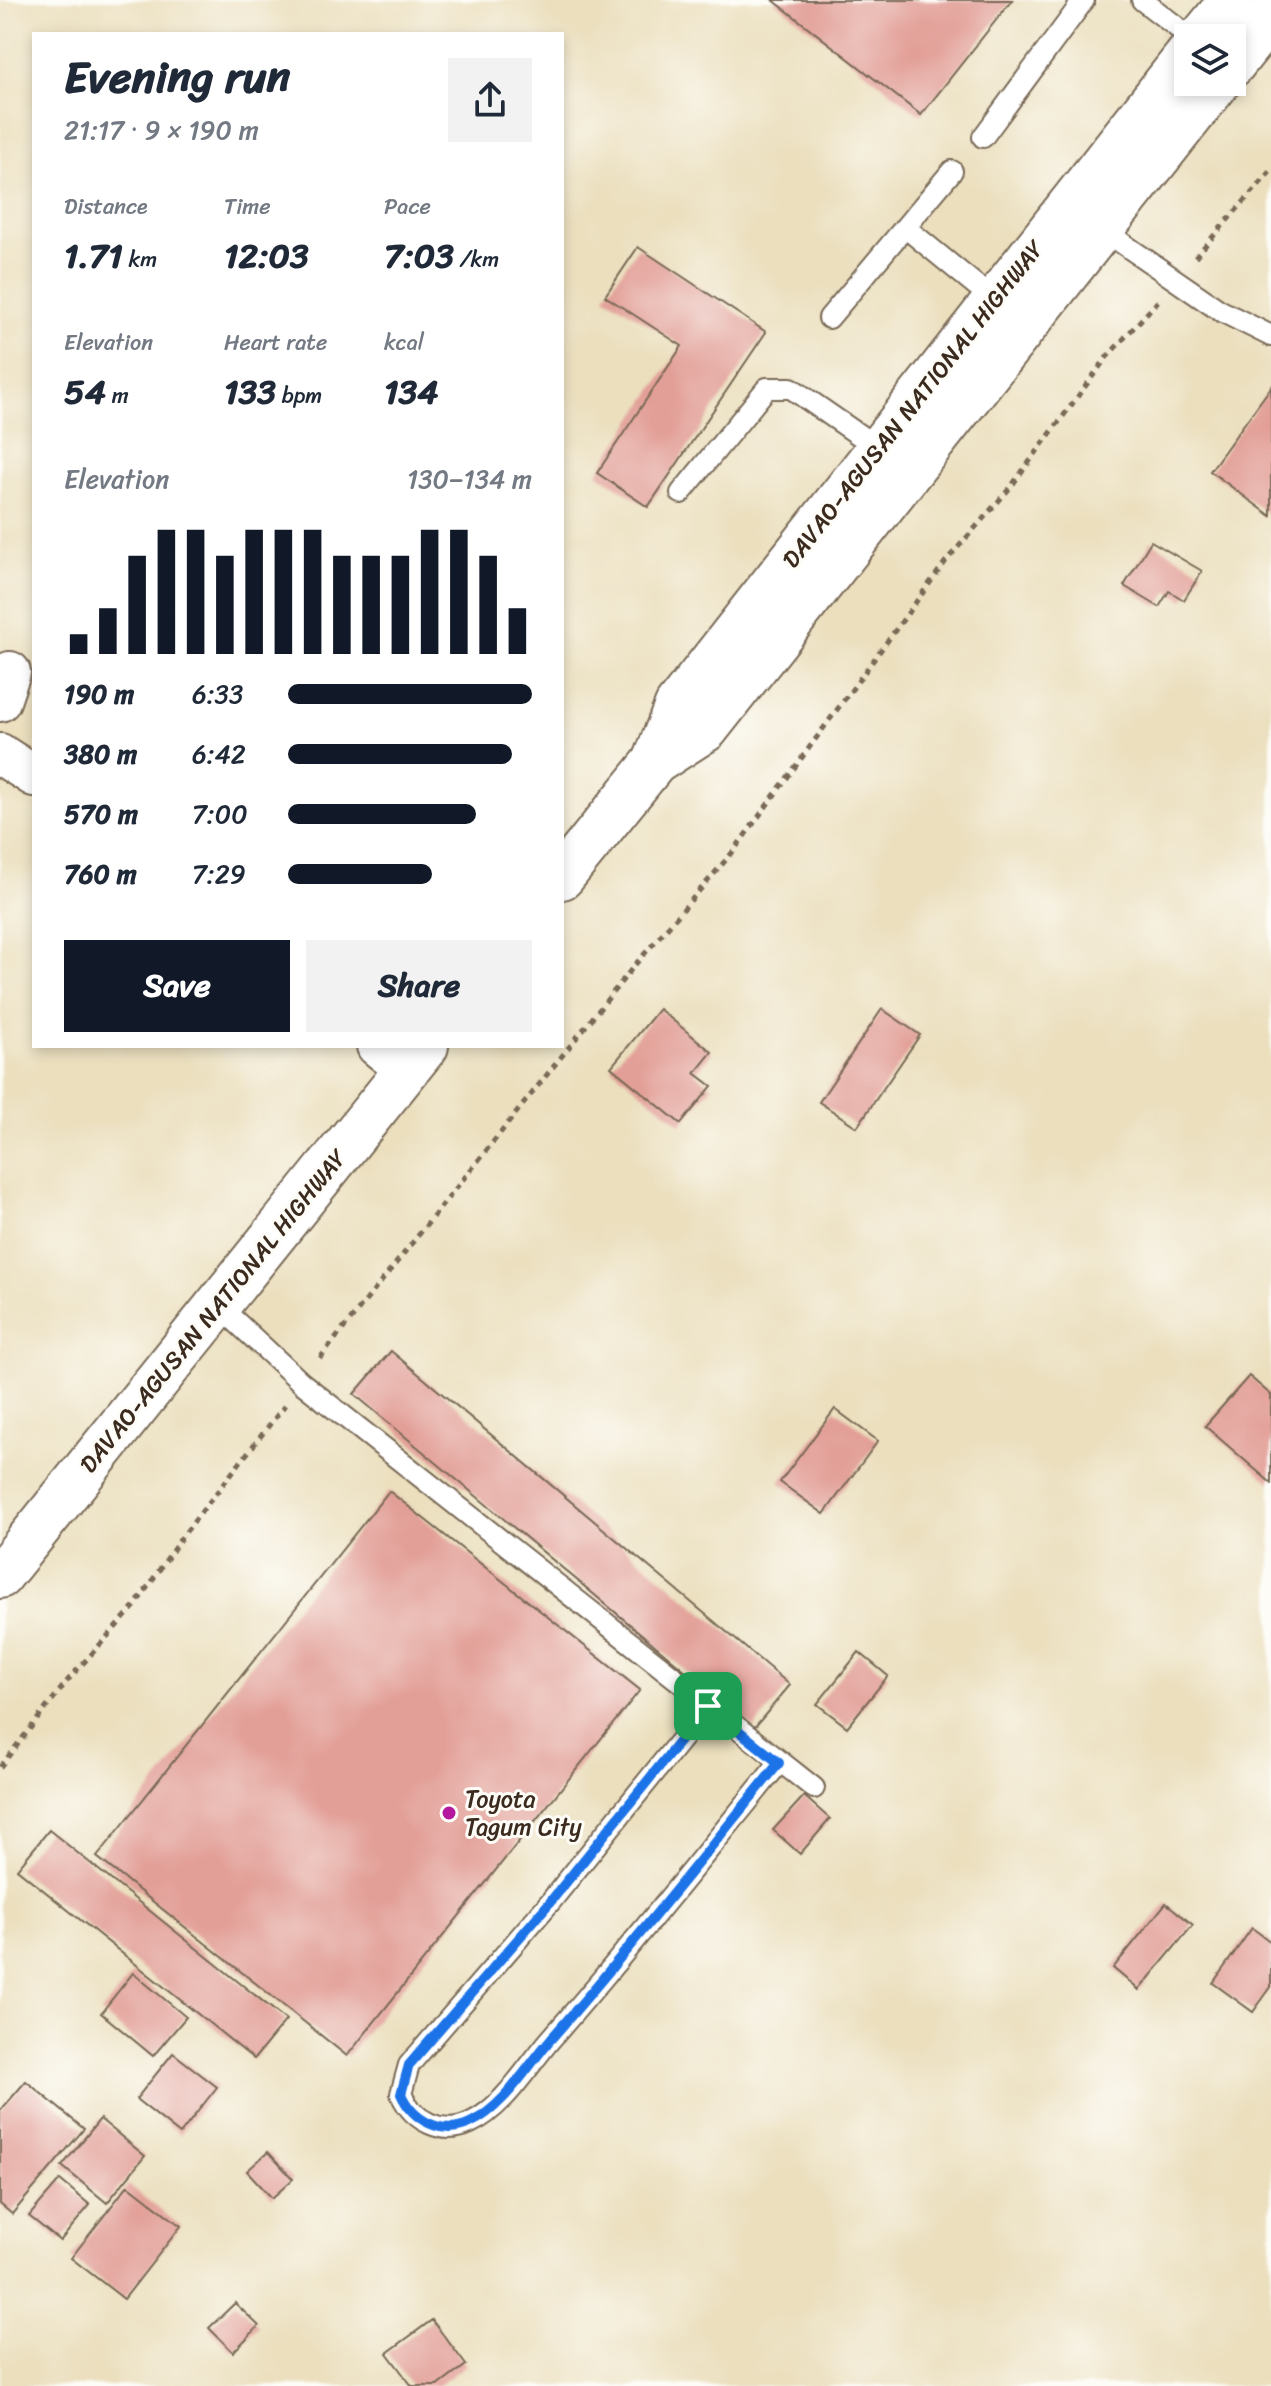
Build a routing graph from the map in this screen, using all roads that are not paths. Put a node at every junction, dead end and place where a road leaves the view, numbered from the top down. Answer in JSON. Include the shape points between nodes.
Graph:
{"nodes":[{"id":1,"x":1084,"y":0,"type":"edge"},
{"id":2,"x":1142,"y":0,"type":"edge"},
{"id":3,"x":1232,"y":0,"type":"edge"},
{"id":4,"x":1271,"y":16,"type":"edge"},
{"id":5,"x":1212,"y":24,"type":"edge"},
{"id":6,"x":1174,"y":25,"type":"edge"},
{"id":7,"x":1246,"y":47,"type":"edge"},
{"id":8,"x":1175,"y":96,"type":"edge"},
{"id":9,"x":1193,"y":96,"type":"edge"},
{"id":10,"x":1171,"y":108,"type":"junction"},
{"id":11,"x":983,"y":137,"type":"dead end"},
{"id":12,"x":952,"y":171,"type":"dead end"},
{"id":13,"x":906,"y":228,"type":"junction"},
{"id":14,"x":1103,"y":230,"type":"junction"},
{"id":15,"x":994,"y":300,"type":"junction"},
{"id":16,"x":829,"y":318,"type":"dead end"},
{"id":17,"x":1271,"y":336,"type":"edge"},
{"id":18,"x":878,"y":448,"type":"junction"},
{"id":19,"x":681,"y":493,"type":"dead end"},
{"id":20,"x":0,"y":754,"type":"edge"},
{"id":21,"x":655,"y":762,"type":"junction"},
{"id":22,"x":32,"y":775,"type":"edge"},
{"id":23,"x":564,"y":875,"type":"edge"},
{"id":24,"x":403,"y":1054,"type":"edge"},
{"id":25,"x":218,"y":1305,"type":"junction"},
{"id":26,"x":0,"y":1576,"type":"edge"},
{"id":27,"x":708,"y":1706,"type":"junction"},
{"id":28,"x":779,"y":1763,"type":"junction"},
{"id":29,"x":814,"y":1788,"type":"dead end"}],
"edges":[{"from":1,"to":11,"type":"lane"},
{"from":2,"to":6,"type":"lane"},
{"from":3,"to":5,"type":"highway"},
{"from":4,"to":7,"type":"highway"},
{"from":8,"to":10,"type":"highway","name":"DAVAO-AGUSAN NATIONAL HIGHWAY"},
{"from":9,"to":10,"type":"highway","name":"DAVAO-AGUSAN NATIONAL HIGHWAY"},
{"from":10,"to":14,"type":"highway","name":"DAVAO-AGUSAN NATIONAL HIGHWAY"},
{"from":10,"to":15,"type":"highway","name":"DAVAO-AGUSAN NATIONAL HIGHWAY"},
{"from":12,"to":13,"type":"lane"},
{"from":13,"to":15,"type":"lane"},
{"from":13,"to":16,"type":"lane"},
{"from":14,"to":17,"type":"lane","via":[[1219,310]]},
{"from":14,"to":21,"type":"highway","name":"DAVAO-AGUSAN NATIONAL HIGHWAY","via":[[706,729]]},
{"from":15,"to":18,"type":"highway","name":"DAVAO-AGUSAN NATIONAL HIGHWAY"},
{"from":18,"to":19,"type":"lane","via":[[791,388],[767,388]]},
{"from":18,"to":21,"type":"highway","name":"DAVAO-AGUSAN NATIONAL HIGHWAY","via":[[677,706]]},
{"from":20,"to":22,"type":"street"},
{"from":21,"to":23,"type":"highway","name":"DAVAO-AGUSAN NATIONAL HIGHWAY"},
{"from":24,"to":25,"type":"highway","name":"DAVAO-AGUSAN NATIONAL HIGHWAY"},
{"from":25,"to":26,"type":"highway","name":"DAVAO-AGUSAN NATIONAL HIGHWAY"},
{"from":25,"to":27,"type":"lane","via":[[302,1383]]},
{"from":27,"to":28,"type":"lane"},
{"from":27,"to":28,"type":"lane","via":[[551,1901],[409,2065],[401,2094],[418,2118],[453,2128],[487,2113]]},
{"from":28,"to":29,"type":"lane"}]}
